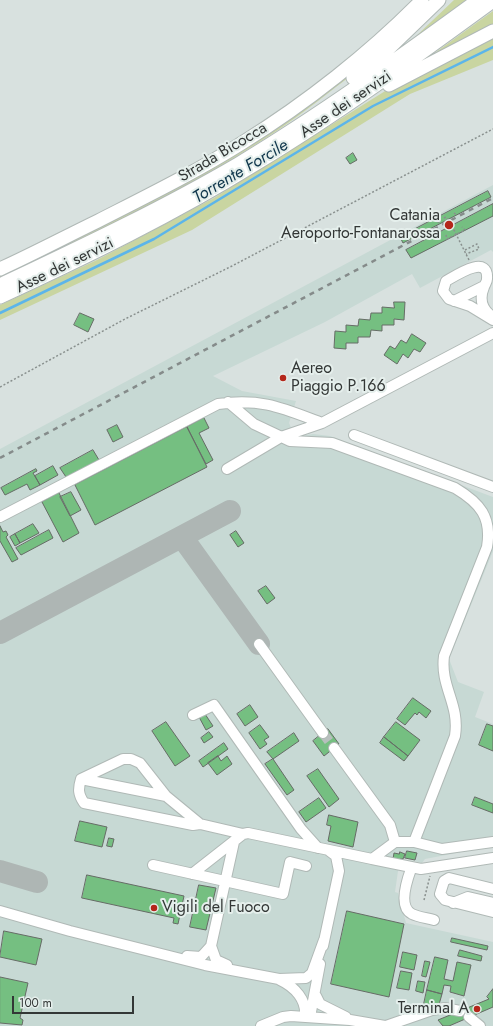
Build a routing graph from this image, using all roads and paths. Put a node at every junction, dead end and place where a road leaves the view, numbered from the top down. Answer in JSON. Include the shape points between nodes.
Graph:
{"nodes":[{"id":1,"x":422,"y":0,"type":"edge"},
{"id":2,"x":439,"y":0,"type":"edge"},
{"id":3,"x":448,"y":0,"type":"edge"},
{"id":4,"x":478,"y":0,"type":"edge"},
{"id":5,"x":493,"y":1,"type":"edge"},
{"id":6,"x":493,"y":31,"type":"edge"},
{"id":7,"x":384,"y":53,"type":"junction"},
{"id":8,"x":343,"y":108,"type":"junction"},
{"id":9,"x":493,"y":129,"type":"edge"},
{"id":10,"x":276,"y":139,"type":"junction"},
{"id":11,"x":454,"y":213,"type":"dead end"},
{"id":12,"x":457,"y":215,"type":"dead end"},
{"id":13,"x":444,"y":218,"type":"dead end"},
{"id":14,"x":448,"y":220,"type":"dead end"},
{"id":15,"x":438,"y":221,"type":"dead end"},
{"id":16,"x":439,"y":224,"type":"dead end"},
{"id":17,"x":452,"y":226,"type":"dead end"},
{"id":18,"x":462,"y":227,"type":"dead end"},
{"id":19,"x":446,"y":235,"type":"dead end"},
{"id":20,"x":456,"y":235,"type":"junction"},
{"id":21,"x":464,"y":250,"type":"junction"},
{"id":22,"x":0,"y":270,"type":"edge"},
{"id":23,"x":0,"y":285,"type":"edge"},
{"id":24,"x":484,"y":286,"type":"junction"},
{"id":25,"x":0,"y":297,"type":"edge"},
{"id":26,"x":454,"y":301,"type":"junction"},
{"id":27,"x":493,"y":317,"type":"edge"},
{"id":28,"x":493,"y":320,"type":"edge"},
{"id":29,"x":493,"y":333,"type":"edge"},
{"id":30,"x":0,"y":387,"type":"edge"},
{"id":31,"x":228,"y":402,"type":"junction"},
{"id":32,"x":322,"y":423,"type":"junction"},
{"id":33,"x":354,"y":435,"type":"dead end"},
{"id":34,"x":281,"y":437,"type":"junction"},
{"id":35,"x":227,"y":469,"type":"dead end"},
{"id":36,"x":493,"y":487,"type":"edge"},
{"id":37,"x":0,"y":517,"type":"edge"},
{"id":38,"x":259,"y":644,"type":"dead end"},
{"id":39,"x":193,"y":715,"type":"dead end"},
{"id":40,"x":323,"y":733,"type":"tunnel mouth"},
{"id":41,"x":334,"y":748,"type":"tunnel mouth"},
{"id":42,"x":82,"y":779,"type":"junction"},
{"id":43,"x":166,"y":796,"type":"junction"},
{"id":44,"x":200,"y":824,"type":"junction"},
{"id":45,"x":301,"y":829,"type":"junction"},
{"id":46,"x":243,"y":834,"type":"junction"},
{"id":47,"x":234,"y":842,"type":"junction"},
{"id":48,"x":289,"y":842,"type":"junction"},
{"id":49,"x":395,"y":842,"type":"junction"},
{"id":50,"x":414,"y":842,"type":"junction"},
{"id":51,"x":493,"y":842,"type":"edge"},
{"id":52,"x":318,"y":848,"type":"junction"},
{"id":53,"x":328,"y":850,"type":"junction"},
{"id":54,"x":361,"y":857,"type":"junction"},
{"id":55,"x":493,"y":858,"type":"edge"},
{"id":56,"x":372,"y":859,"type":"junction"},
{"id":57,"x":153,"y":865,"type":"dead end"},
{"id":58,"x":306,"y":866,"type":"dead end"},
{"id":59,"x":410,"y":869,"type":"junction"},
{"id":60,"x":339,"y":871,"type":"junction"},
{"id":61,"x":192,"y":874,"type":"junction"},
{"id":62,"x":226,"y":881,"type":"junction"},
{"id":63,"x":493,"y":889,"type":"edge"},
{"id":64,"x":452,"y":903,"type":"junction"},
{"id":65,"x":493,"y":903,"type":"edge"},
{"id":66,"x":0,"y":911,"type":"edge"},
{"id":67,"x":493,"y":912,"type":"edge"},
{"id":68,"x":434,"y":920,"type":"dead end"},
{"id":69,"x":324,"y":940,"type":"junction"},
{"id":70,"x":120,"y":943,"type":"junction"},
{"id":71,"x":211,"y":946,"type":"junction"},
{"id":72,"x":252,"y":973,"type":"junction"},
{"id":73,"x":279,"y":979,"type":"junction"},
{"id":74,"x":316,"y":996,"type":"junction"},
{"id":75,"x":308,"y":1017,"type":"junction"},
{"id":76,"x":328,"y":1019,"type":"junction"},
{"id":77,"x":359,"y":1024,"type":"edge"},
{"id":78,"x":371,"y":1025,"type":"edge"},
{"id":79,"x":261,"y":1026,"type":"edge"},
{"id":80,"x":346,"y":1026,"type":"edge"},
{"id":81,"x":386,"y":1026,"type":"edge"},
{"id":82,"x":480,"y":1026,"type":"edge"}],
"edges":[{"from":1,"to":22,"type":"main road","name":"Strada Bicocca","via":[[379,41],[336,76],[242,144],[168,186]]},
{"from":2,"to":7,"type":"main road"},
{"from":3,"to":7,"type":"main road"},
{"from":4,"to":10,"type":"main road","name":"Asse dei servizi","via":[[348,92]]},
{"from":5,"to":8,"type":"main road","name":"Asse dei servizi"},
{"from":6,"to":8,"type":"main road"},
{"from":7,"to":10,"type":"main road"},
{"from":8,"to":25,"type":"main road","name":"Asse dei servizi","via":[[254,165],[180,208]]},
{"from":9,"to":30,"type":"path","via":[[125,319]]},
{"from":10,"to":23,"type":"main road","name":"Asse dei servizi","via":[[175,198]]},
{"from":11,"to":12,"type":"path"},
{"from":13,"to":14,"type":"path"},
{"from":15,"to":16,"type":"path"},
{"from":17,"to":20,"type":"path"},
{"from":18,"to":20,"type":"path","via":[[465,230]]},
{"from":19,"to":20,"type":"path","via":[[447,239]]},
{"from":20,"to":21,"type":"path"},
{"from":21,"to":21,"type":"path","via":[[477,244],[479,249],[466,254]]},
{"from":24,"to":26,"type":"street"},
{"from":24,"to":26,"type":"street","via":[[488,278],[485,270],[473,266],[443,285],[445,296]]},
{"from":24,"to":27,"type":"street","via":[[482,303],[484,309]]},
{"from":26,"to":28,"type":"street","via":[[470,306]]},
{"from":29,"to":32,"type":"street"},
{"from":31,"to":32,"type":"street","via":[[253,401],[274,405]]},
{"from":31,"to":34,"type":"street","via":[[254,424]]},
{"from":31,"to":37,"type":"street","via":[[208,408]]},
{"from":32,"to":34,"type":"street"},
{"from":33,"to":36,"type":"street"},
{"from":34,"to":35,"type":"street"},
{"from":34,"to":50,"type":"street","via":[[296,443],[332,443],[455,488],[480,507],[487,523],[487,547],[444,656],[442,668],[455,709],[455,736]]},
{"from":38,"to":40,"type":"street"},
{"from":39,"to":45,"type":"street","via":[[214,705]]},
{"from":41,"to":49,"type":"street","via":[[390,825]]},
{"from":42,"to":43,"type":"street"},
{"from":42,"to":43,"type":"street","via":[[124,758],[131,759],[140,763]]},
{"from":42,"to":44,"type":"street","via":[[79,788],[84,803],[193,825]]},
{"from":43,"to":44,"type":"street"},
{"from":44,"to":46,"type":"street"},
{"from":45,"to":48,"type":"street","via":[[302,833],[298,840]]},
{"from":45,"to":52,"type":"street"},
{"from":46,"to":47,"type":"street"},
{"from":46,"to":48,"type":"street"},
{"from":47,"to":61,"type":"street"},
{"from":47,"to":62,"type":"street"},
{"from":48,"to":52,"type":"street"},
{"from":49,"to":50,"type":"street"},
{"from":49,"to":56,"type":"street"},
{"from":50,"to":51,"type":"street","via":[[442,850]]},
{"from":52,"to":53,"type":"street"},
{"from":53,"to":54,"type":"street"},
{"from":53,"to":60,"type":"street","via":[[336,856]]},
{"from":54,"to":56,"type":"street"},
{"from":54,"to":60,"type":"street","via":[[350,858],[343,863]]},
{"from":55,"to":59,"type":"street","via":[[421,870]]},
{"from":56,"to":59,"type":"street"},
{"from":57,"to":61,"type":"street"},
{"from":58,"to":62,"type":"street","via":[[290,862],[283,894]]},
{"from":59,"to":68,"type":"street","via":[[406,886],[406,908],[411,914]]},
{"from":60,"to":69,"type":"street"},
{"from":61,"to":62,"type":"street"},
{"from":62,"to":71,"type":"street"},
{"from":63,"to":64,"type":"street","via":[[449,878],[440,894]]},
{"from":64,"to":65,"type":"street","via":[[468,897]]},
{"from":64,"to":67,"type":"street"},
{"from":66,"to":70,"type":"street","via":[[70,932]]},
{"from":69,"to":73,"type":"street","via":[[312,973],[306,978]]},
{"from":69,"to":74,"type":"street"},
{"from":70,"to":71,"type":"street","via":[[193,958],[201,957]]},
{"from":70,"to":72,"type":"street","via":[[205,965]]},
{"from":71,"to":72,"type":"street","via":[[216,960]]},
{"from":72,"to":73,"type":"street"},
{"from":73,"to":75,"type":"street","via":[[299,994]]},
{"from":74,"to":75,"type":"street"},
{"from":74,"to":77,"type":"street","via":[[320,1004]]},
{"from":75,"to":76,"type":"street"},
{"from":75,"to":79,"type":"street","via":[[283,1017]]},
{"from":76,"to":77,"type":"street"},
{"from":76,"to":80,"type":"street"},
{"from":77,"to":78,"type":"street"},
{"from":78,"to":81,"type":"street"},
{"from":81,"to":82,"type":"street","via":[[445,1008],[465,1014]]}]}
